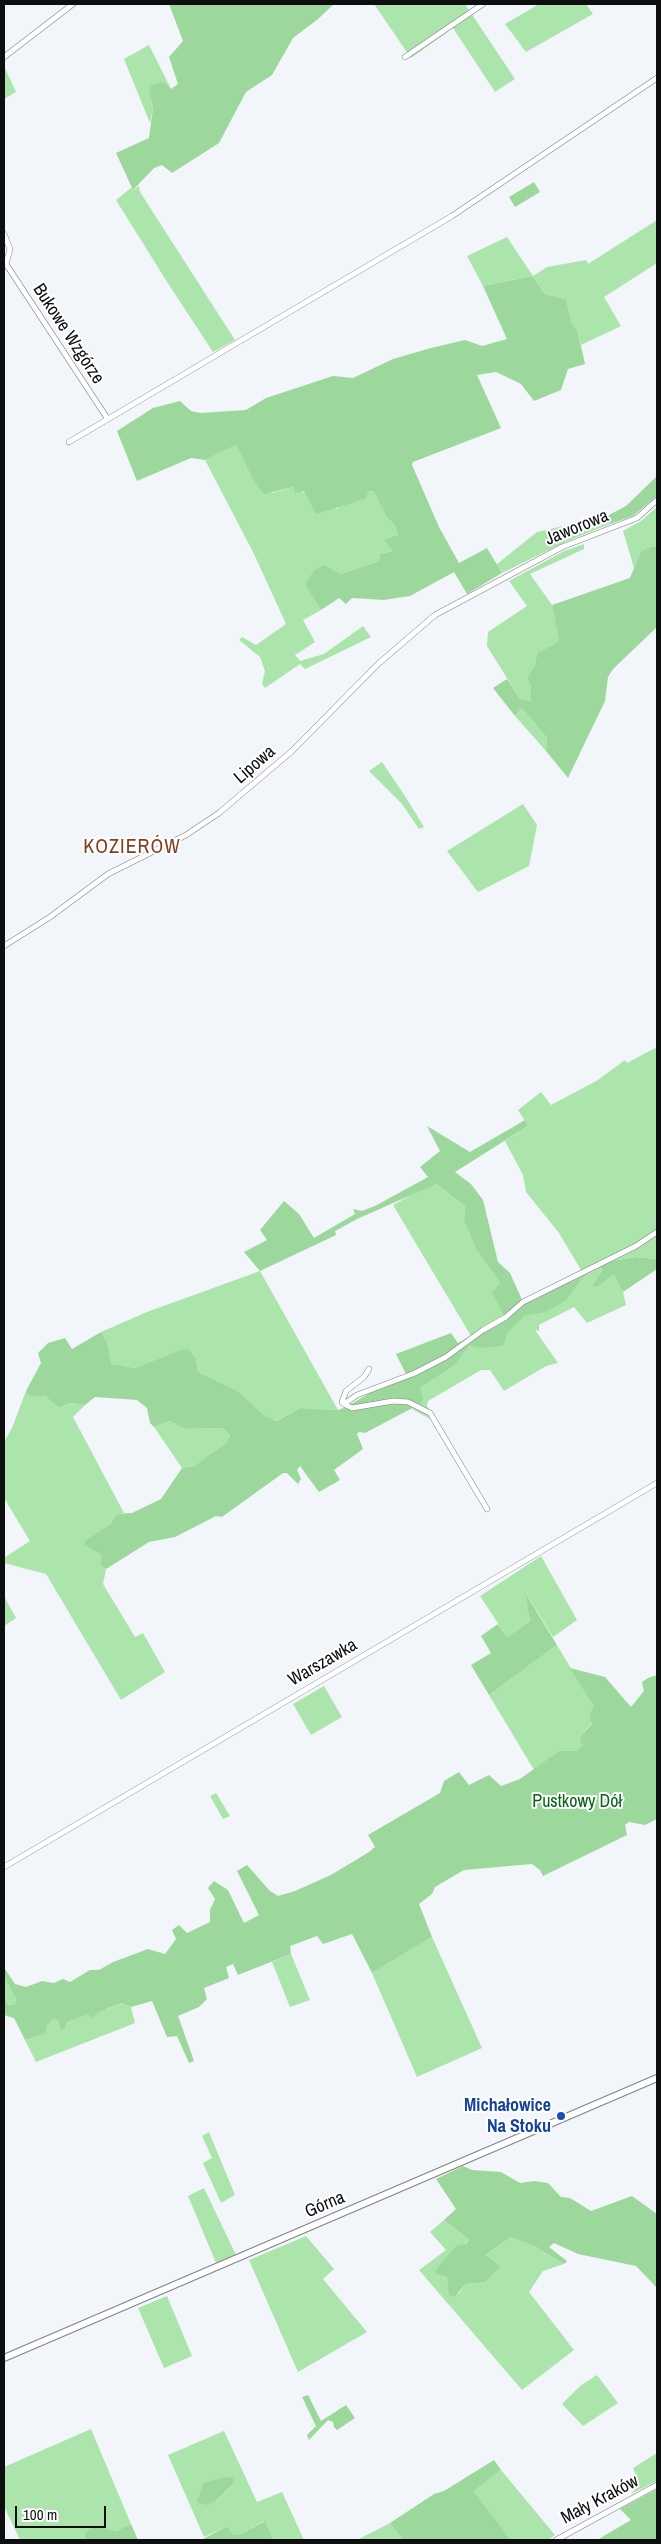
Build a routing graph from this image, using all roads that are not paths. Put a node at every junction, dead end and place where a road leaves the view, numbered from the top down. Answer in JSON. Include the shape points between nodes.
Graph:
{"nodes":[{"id":1,"x":73,"y":4,"type":"edge"},
{"id":2,"x":483,"y":4,"type":"edge"},
{"id":3,"x":4,"y":57,"type":"edge"},
{"id":4,"x":405,"y":57,"type":"dead end"},
{"id":5,"x":657,"y":78,"type":"edge"},
{"id":6,"x":4,"y":234,"type":"edge"},
{"id":7,"x":5,"y":264,"type":"edge"},
{"id":8,"x":108,"y":418,"type":"junction"},
{"id":9,"x":69,"y":442,"type":"dead end"},
{"id":10,"x":657,"y":500,"type":"edge"},
{"id":11,"x":504,"y":578,"type":"joint"},
{"id":12,"x":4,"y":946,"type":"edge"},
{"id":13,"x":657,"y":1232,"type":"edge"},
{"id":14,"x":369,"y":1369,"type":"dead end"},
{"id":15,"x":344,"y":1404,"type":"junction"},
{"id":16,"x":657,"y":1484,"type":"edge"},
{"id":17,"x":487,"y":1509,"type":"dead end"},
{"id":18,"x":4,"y":1867,"type":"edge"},
{"id":19,"x":657,"y":2078,"type":"edge"},
{"id":20,"x":4,"y":2358,"type":"edge"},
{"id":21,"x":657,"y":2485,"type":"edge"},
{"id":22,"x":556,"y":2540,"type":"edge"}],
"edges":[{"from":1,"to":3,"type":"street"},
{"from":2,"to":4,"type":"street"},
{"from":5,"to":8,"type":"street","via":[[452,216]]},
{"from":6,"to":7,"type":"street","via":[[10,249]]},
{"from":7,"to":8,"type":"street","name":"Bukowe Wzgórze"},
{"from":8,"to":9,"type":"street"},
{"from":10,"to":11,"type":"street","name":"Jaworowa","via":[[637,518],[562,546]]},
{"from":11,"to":12,"type":"street","name":"Lipowa","via":[[424,623],[378,664],[292,751],[219,813],[186,835],[108,874]]},
{"from":13,"to":15,"type":"street","via":[[636,1246],[523,1302],[446,1357]]},
{"from":14,"to":15,"type":"street","via":[[346,1391]]},
{"from":15,"to":17,"type":"street","via":[[352,1408],[393,1401],[408,1402],[430,1413]]},
{"from":16,"to":18,"type":"street","name":"Warszawka"},
{"from":19,"to":20,"type":"street","name":"Górna"},
{"from":21,"to":22,"type":"street","name":"Mały Kraków"}]}
